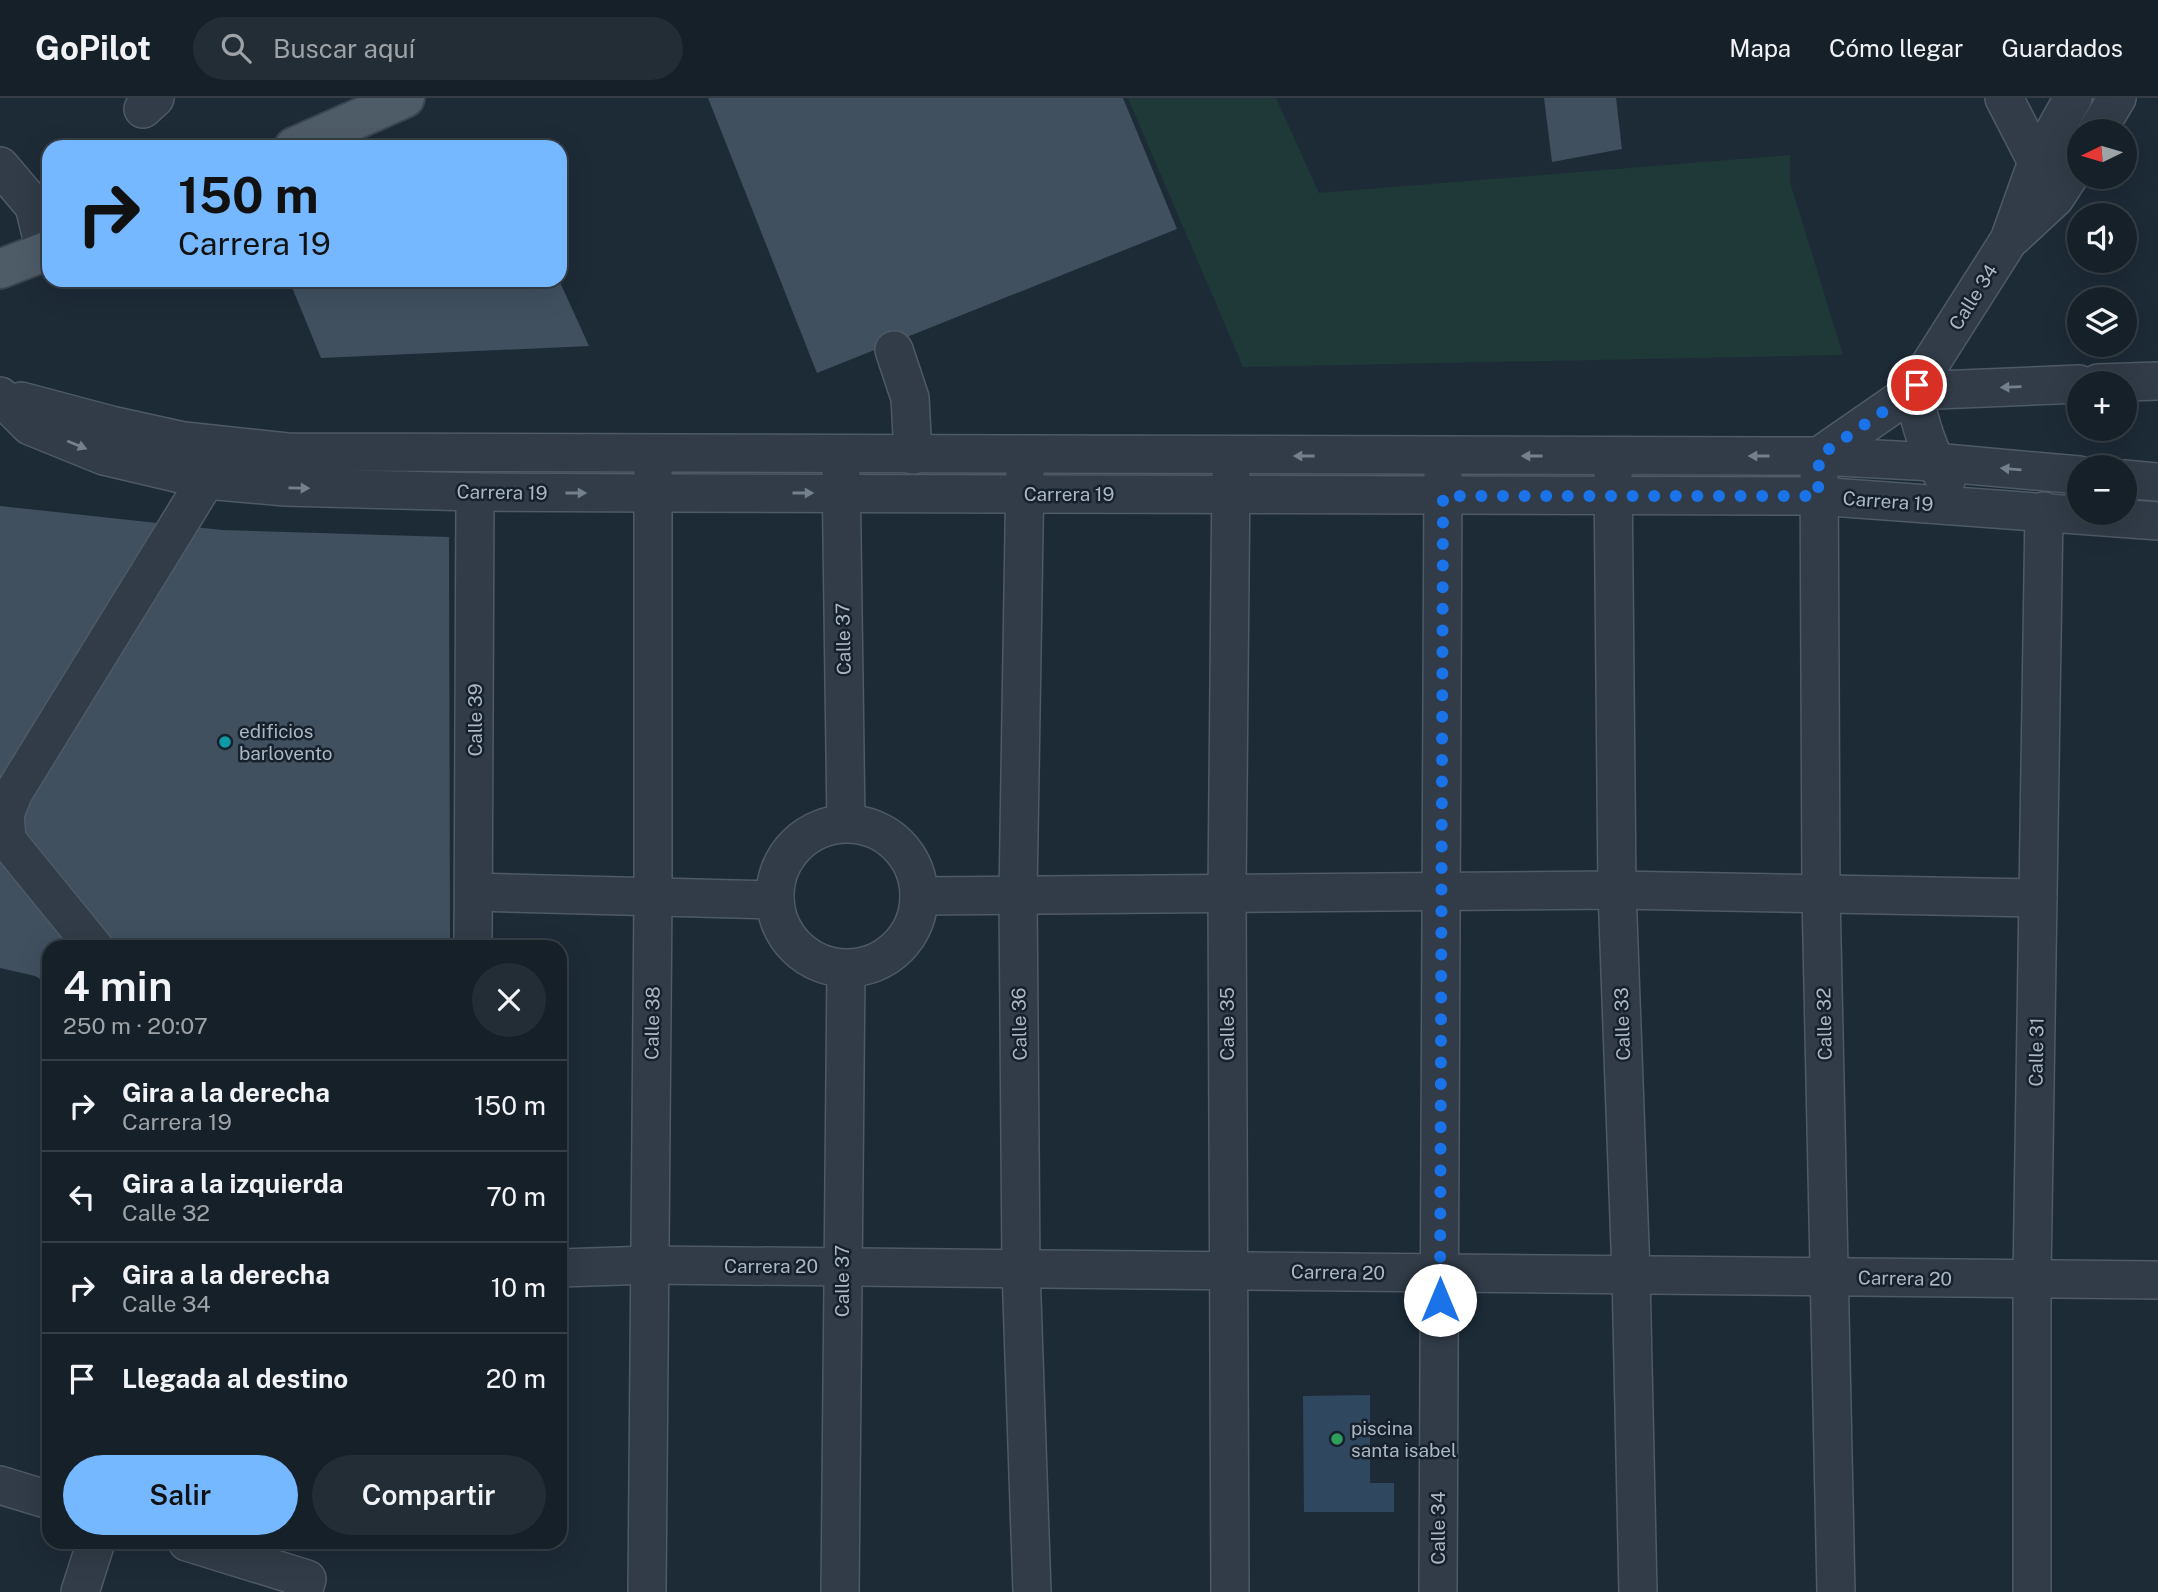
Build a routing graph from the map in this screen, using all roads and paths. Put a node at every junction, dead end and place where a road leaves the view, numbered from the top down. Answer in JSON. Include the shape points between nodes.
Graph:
{"nodes":[{"id":1,"x":405,"y":98,"type":"edge"},
{"id":2,"x":2004,"y":98,"type":"edge"},
{"id":3,"x":2073,"y":98,"type":"edge"},
{"id":4,"x":2117,"y":98,"type":"edge"},
{"id":5,"x":2104,"y":119,"type":"edge"},
{"id":6,"x":310,"y":140,"type":"edge"},
{"id":7,"x":2037,"y":162,"type":"junction"},
{"id":8,"x":0,"y":166,"type":"edge"},
{"id":9,"x":2067,"y":180,"type":"edge"},
{"id":10,"x":42,"y":233,"type":"edge"},
{"id":11,"x":2009,"y":240,"type":"junction"},
{"id":12,"x":42,"y":253,"type":"edge"},
{"id":13,"x":0,"y":269,"type":"edge"},
{"id":14,"x":894,"y":350,"type":"dead end"},
{"id":15,"x":2158,"y":381,"type":"edge"},
{"id":16,"x":2137,"y":382,"type":"edge"},
{"id":17,"x":2067,"y":385,"type":"edge"},
{"id":18,"x":1913,"y":391,"type":"junction"},
{"id":19,"x":0,"y":396,"type":"edge"},
{"id":20,"x":652,"y":454,"type":"junction"},
{"id":21,"x":841,"y":454,"type":"junction"},
{"id":22,"x":913,"y":455,"type":"junction"},
{"id":23,"x":1026,"y":455,"type":"junction"},
{"id":24,"x":1231,"y":456,"type":"junction"},
{"id":25,"x":1442,"y":456,"type":"junction"},
{"id":26,"x":1613,"y":456,"type":"junction"},
{"id":27,"x":1819,"y":456,"type":"junction"},
{"id":28,"x":1934,"y":462,"type":"junction"},
{"id":29,"x":2067,"y":474,"type":"edge"},
{"id":30,"x":206,"y":480,"type":"junction"},
{"id":31,"x":2137,"y":480,"type":"edge"},
{"id":32,"x":2158,"y":482,"type":"edge"},
{"id":33,"x":475,"y":492,"type":"junction"},
{"id":34,"x":841,"y":492,"type":"junction"},
{"id":35,"x":654,"y":493,"type":"junction"},
{"id":36,"x":1024,"y":494,"type":"junction"},
{"id":37,"x":1231,"y":494,"type":"junction"},
{"id":38,"x":1443,"y":496,"type":"junction"},
{"id":39,"x":1612,"y":496,"type":"junction"},
{"id":40,"x":1818,"y":496,"type":"junction"},
{"id":41,"x":1961,"y":505,"type":"junction"},
{"id":42,"x":2043,"y":511,"type":"junction"},
{"id":43,"x":2158,"y":521,"type":"edge"},
{"id":44,"x":846,"y":823,"type":"junction"},
{"id":45,"x":1617,"y":890,"type":"junction"},
{"id":46,"x":474,"y":892,"type":"junction"},
{"id":47,"x":1442,"y":892,"type":"junction"},
{"id":48,"x":1227,"y":893,"type":"junction"},
{"id":49,"x":1821,"y":894,"type":"junction"},
{"id":50,"x":653,"y":895,"type":"junction"},
{"id":51,"x":1018,"y":895,"type":"junction"},
{"id":52,"x":919,"y":896,"type":"junction"},
{"id":53,"x":2038,"y":898,"type":"junction"},
{"id":54,"x":775,"y":900,"type":"junction"},
{"id":55,"x":88,"y":940,"type":"edge"},
{"id":56,"x":473,"y":940,"type":"edge"},
{"id":57,"x":846,"y":970,"type":"junction"},
{"id":58,"x":649,"y":1265,"type":"junction"},
{"id":59,"x":842,"y":1266,"type":"junction"},
{"id":60,"x":567,"y":1269,"type":"edge"},
{"id":61,"x":1021,"y":1269,"type":"junction"},
{"id":62,"x":1229,"y":1271,"type":"junction"},
{"id":63,"x":1440,"y":1273,"type":"junction"},
{"id":64,"x":1631,"y":1274,"type":"junction"},
{"id":65,"x":1829,"y":1277,"type":"junction"},
{"id":66,"x":2032,"y":1279,"type":"junction"},
{"id":67,"x":2158,"y":1280,"type":"edge"},
{"id":68,"x":0,"y":1485,"type":"edge"},
{"id":69,"x":42,"y":1497,"type":"edge"},
{"id":70,"x":94,"y":1549,"type":"edge"},
{"id":71,"x":210,"y":1549,"type":"edge"},
{"id":72,"x":80,"y":1592,"type":"edge"},
{"id":73,"x":303,"y":1592,"type":"edge"},
{"id":74,"x":647,"y":1592,"type":"edge"},
{"id":75,"x":840,"y":1592,"type":"edge"},
{"id":76,"x":1032,"y":1592,"type":"edge"},
{"id":77,"x":1230,"y":1592,"type":"edge"},
{"id":78,"x":1438,"y":1592,"type":"edge"},
{"id":79,"x":1638,"y":1592,"type":"edge"},
{"id":80,"x":1836,"y":1592,"type":"edge"},
{"id":81,"x":2032,"y":1592,"type":"edge"}],
"edges":[{"from":1,"to":6,"type":"main road"},
{"from":2,"to":7,"type":"street"},
{"from":3,"to":7,"type":"street","name":"Calle 34"},
{"from":4,"to":5,"type":"street"},
{"from":7,"to":11,"type":"street","name":"Calle 34"},
{"from":8,"to":10,"type":"street","via":[[34,205]]},
{"from":9,"to":11,"type":"street","name":"Calle 34","via":[[2055,198]]},
{"from":11,"to":18,"type":"street","name":"Calle 34"},
{"from":12,"to":13,"type":"main road"},
{"from":14,"to":22,"type":"street","via":[[910,398]]},
{"from":15,"to":16,"type":"street"},
{"from":17,"to":18,"type":"street","one_way":true},
{"from":18,"to":27,"type":"street","name":"Calle 34"},
{"from":18,"to":28,"type":"street"},
{"from":19,"to":20,"type":"street","name":"Carrera 19","via":[[184,441],[287,452]]},
{"from":19,"to":30,"type":"street","name":"Carrera 19","one_way":true,"via":[[30,426],[104,456]]},
{"from":20,"to":21,"type":"street","name":"Carrera 19"},
{"from":20,"to":35,"type":"street","name":"Calle 38"},
{"from":21,"to":22,"type":"street","name":"Carrera 19"},
{"from":21,"to":34,"type":"street","name":"Calle 37"},
{"from":22,"to":23,"type":"street","name":"Carrera 19"},
{"from":23,"to":24,"type":"street","name":"Carrera 19"},
{"from":23,"to":36,"type":"street","name":"Calle 36"},
{"from":25,"to":24,"type":"street","name":"Carrera 19","one_way":true},
{"from":24,"to":37,"type":"street","name":"Calle 35"},
{"from":26,"to":25,"type":"street","name":"Carrera 19","one_way":true},
{"from":25,"to":38,"type":"street","name":"Calle 34"},
{"from":27,"to":26,"type":"street","name":"Carrera 19","one_way":true},
{"from":26,"to":39,"type":"street","name":"Calle 33"},
{"from":27,"to":28,"type":"street","name":"Carrera 19"},
{"from":27,"to":40,"type":"street","name":"Calle 32"},
{"from":29,"to":28,"type":"street","name":"Carrera 19","one_way":true},
{"from":28,"to":41,"type":"street"},
{"from":30,"to":33,"type":"street","name":"Carrera 19","one_way":true,"via":[[285,488]]},
{"from":30,"to":55,"type":"street","via":[[14,792],[5,814],[7,840]]},
{"from":31,"to":32,"type":"street"},
{"from":33,"to":35,"type":"street","name":"Carrera 19","one_way":true},
{"from":33,"to":46,"type":"street","name":"Calle 39"},
{"from":35,"to":34,"type":"street","name":"Carrera 19","one_way":true},
{"from":34,"to":36,"type":"street","name":"Carrera 19"},
{"from":34,"to":44,"type":"street","name":"Calle 37"},
{"from":35,"to":50,"type":"street","name":"Calle 38"},
{"from":36,"to":37,"type":"street","name":"Carrera 19"},
{"from":36,"to":51,"type":"street","name":"Calle 36"},
{"from":37,"to":38,"type":"street","name":"Carrera 19"},
{"from":37,"to":48,"type":"street","name":"Calle 35"},
{"from":38,"to":39,"type":"street","name":"Carrera 19"},
{"from":38,"to":47,"type":"street","name":"Calle 34"},
{"from":39,"to":40,"type":"street","name":"Carrera 19"},
{"from":39,"to":45,"type":"street","name":"Calle 33"},
{"from":40,"to":41,"type":"street","name":"Carrera 19"},
{"from":40,"to":49,"type":"street","name":"Calle 32"},
{"from":41,"to":42,"type":"street","name":"Carrera 19"},
{"from":42,"to":43,"type":"street","name":"Carrera 19"},
{"from":42,"to":53,"type":"street","name":"Calle 31"},
{"from":44,"to":52,"type":"street","via":[[889,837],[905,853],[916,873]]},
{"from":44,"to":54,"type":"street","via":[[823,827],[803,838],[787,855],[777,876]]},
{"from":45,"to":47,"type":"street"},
{"from":45,"to":49,"type":"street"},
{"from":45,"to":64,"type":"street","name":"Calle 33"},
{"from":46,"to":50,"type":"street"},
{"from":46,"to":56,"type":"street","name":"Calle 39"},
{"from":47,"to":48,"type":"street"},
{"from":47,"to":63,"type":"street","name":"Calle 34"},
{"from":48,"to":51,"type":"street"},
{"from":48,"to":62,"type":"street","name":"Calle 35"},
{"from":49,"to":53,"type":"street"},
{"from":49,"to":65,"type":"street","name":"Calle 32"},
{"from":50,"to":54,"type":"street"},
{"from":50,"to":58,"type":"street","name":"Calle 38"},
{"from":51,"to":52,"type":"street"},
{"from":51,"to":61,"type":"street","name":"Calle 36"},
{"from":52,"to":57,"type":"street","via":[[916,919],[890,955],[869,966]]},
{"from":53,"to":66,"type":"street","name":"Calle 31"},
{"from":54,"to":57,"type":"street","via":[[778,921],[789,941],[805,956]]},
{"from":57,"to":59,"type":"street","name":"Calle 37"},
{"from":58,"to":59,"type":"street","name":"Carrera 20"},
{"from":58,"to":60,"type":"street","name":"Carrera 20"},
{"from":58,"to":74,"type":"street","name":"Calle 38"},
{"from":59,"to":61,"type":"street","name":"Carrera 20"},
{"from":59,"to":75,"type":"street","name":"Calle 37"},
{"from":61,"to":62,"type":"street","name":"Carrera 20"},
{"from":61,"to":76,"type":"street","name":"Calle 36"},
{"from":62,"to":63,"type":"street","name":"Carrera 20"},
{"from":62,"to":77,"type":"street","name":"Calle 35"},
{"from":63,"to":64,"type":"street","name":"Carrera 20"},
{"from":63,"to":78,"type":"street","name":"Calle 34"},
{"from":64,"to":65,"type":"street","name":"Carrera 20"},
{"from":64,"to":79,"type":"street","name":"Calle 33"},
{"from":65,"to":66,"type":"street","name":"Carrera 20"},
{"from":65,"to":80,"type":"street","name":"Calle 32"},
{"from":66,"to":67,"type":"street","name":"Carrera 20"},
{"from":66,"to":81,"type":"street","name":"Calle 31"},
{"from":68,"to":69,"type":"street"},
{"from":70,"to":72,"type":"street"},
{"from":71,"to":73,"type":"street","via":[[307,1578]]}]}
